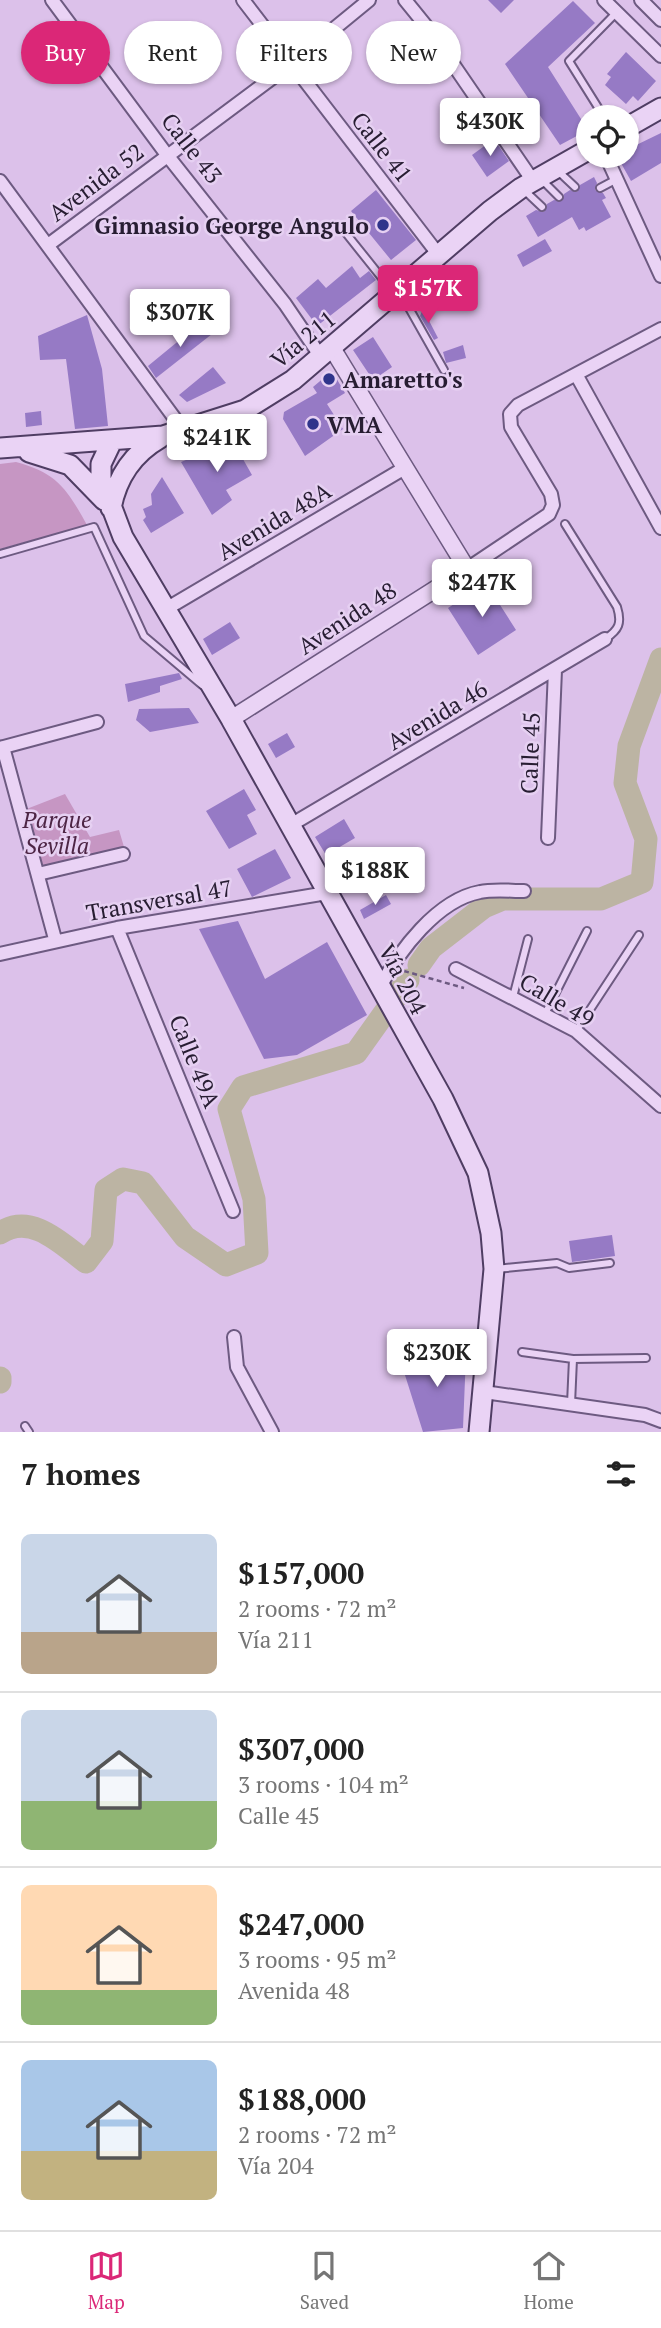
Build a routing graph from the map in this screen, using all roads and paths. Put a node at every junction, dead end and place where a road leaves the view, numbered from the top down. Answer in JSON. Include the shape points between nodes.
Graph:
{"nodes":[{"id":1,"x":52,"y":0,"type":"edge"},
{"id":2,"x":243,"y":0,"type":"edge"},
{"id":3,"x":369,"y":0,"type":"edge"},
{"id":4,"x":405,"y":0,"type":"edge"},
{"id":5,"x":604,"y":0,"type":"edge"},
{"id":6,"x":640,"y":0,"type":"edge"},
{"id":7,"x":617,"y":12,"type":"junction"},
{"id":8,"x":661,"y":20,"type":"edge"},
{"id":9,"x":259,"y":21,"type":"edge"},
{"id":10,"x":343,"y":21,"type":"edge"},
{"id":11,"x":661,"y":56,"type":"edge"},
{"id":12,"x":264,"y":84,"type":"edge"},
{"id":13,"x":306,"y":84,"type":"edge"},
{"id":14,"x":596,"y":105,"type":"edge"},
{"id":15,"x":661,"y":108,"type":"edge"},
{"id":16,"x":639,"y":121,"type":"edge"},
{"id":17,"x":167,"y":155,"type":"junction"},
{"id":18,"x":576,"y":157,"type":"edge"},
{"id":19,"x":612,"y":168,"type":"edge"},
{"id":20,"x":538,"y":179,"type":"junction"},
{"id":21,"x":617,"y":179,"type":"junction"},
{"id":22,"x":0,"y":181,"type":"edge"},
{"id":23,"x":575,"y":187,"type":"dead end"},
{"id":24,"x":600,"y":188,"type":"dead end"},
{"id":25,"x":559,"y":197,"type":"dead end"},
{"id":26,"x":542,"y":207,"type":"dead end"},
{"id":27,"x":345,"y":232,"type":"dead end"},
{"id":28,"x":48,"y":244,"type":"junction"},
{"id":29,"x":438,"y":254,"type":"junction"},
{"id":30,"x":661,"y":276,"type":"edge"},
{"id":31,"x":396,"y":292,"type":"junction"},
{"id":32,"x":661,"y":329,"type":"edge"},
{"id":33,"x":326,"y":353,"type":"junction"},
{"id":34,"x":444,"y":370,"type":"dead end"},
{"id":35,"x":578,"y":376,"type":"junction"},
{"id":36,"x":184,"y":431,"type":"junction"},
{"id":37,"x":163,"y":436,"type":"junction"},
{"id":38,"x":111,"y":441,"type":"junction"},
{"id":39,"x":4,"y":448,"type":"edge"},
{"id":40,"x":403,"y":468,"type":"junction"},
{"id":41,"x":111,"y":509,"type":"junction"},
{"id":42,"x":565,"y":524,"type":"dead end"},
{"id":43,"x":661,"y":528,"type":"edge"},
{"id":44,"x":0,"y":554,"type":"edge"},
{"id":45,"x":467,"y":569,"type":"junction"},
{"id":46,"x":166,"y":609,"type":"junction"},
{"id":47,"x":605,"y":639,"type":"joint"},
{"id":48,"x":555,"y":670,"type":"junction"},
{"id":49,"x":220,"y":700,"type":"junction"},
{"id":50,"x":231,"y":719,"type":"junction"},
{"id":51,"x":97,"y":722,"type":"dead end"},
{"id":52,"x":1,"y":747,"type":"edge"},
{"id":53,"x":289,"y":826,"type":"junction"},
{"id":54,"x":548,"y":838,"type":"dead end"},
{"id":55,"x":122,"y":854,"type":"dead end"},
{"id":56,"x":38,"y":874,"type":"junction"},
{"id":57,"x":524,"y":891,"type":"dead end"},
{"id":58,"x":327,"y":893,"type":"junction"},
{"id":59,"x":117,"y":928,"type":"junction"},
{"id":60,"x":587,"y":931,"type":"dead end"},
{"id":61,"x":639,"y":935,"type":"dead end"},
{"id":62,"x":55,"y":939,"type":"junction"},
{"id":63,"x":528,"y":939,"type":"dead end"},
{"id":64,"x":0,"y":954,"type":"edge"},
{"id":65,"x":390,"y":968,"type":"junction"},
{"id":66,"x":456,"y":969,"type":"dead end"},
{"id":67,"x":468,"y":989,"type":"dead end"},
{"id":68,"x":382,"y":991,"type":"junction"},
{"id":69,"x":513,"y":997,"type":"junction"},
{"id":70,"x":545,"y":1014,"type":"junction"},
{"id":71,"x":576,"y":1031,"type":"junction"},
{"id":72,"x":661,"y":1105,"type":"edge"},
{"id":73,"x":233,"y":1210,"type":"dead end"},
{"id":74,"x":610,"y":1262,"type":"dead end"},
{"id":75,"x":494,"y":1269,"type":"junction"},
{"id":76,"x":234,"y":1337,"type":"dead end"},
{"id":77,"x":522,"y":1352,"type":"dead end"},
{"id":78,"x":646,"y":1358,"type":"dead end"},
{"id":79,"x":573,"y":1359,"type":"junction"},
{"id":80,"x":484,"y":1392,"type":"junction"},
{"id":81,"x":571,"y":1404,"type":"junction"},
{"id":82,"x":661,"y":1421,"type":"edge"},
{"id":83,"x":272,"y":1432,"type":"edge"},
{"id":84,"x":479,"y":1432,"type":"edge"}],
"edges":[{"from":1,"to":17,"type":"street","name":"Calle 43"},
{"from":2,"to":9,"type":"street","name":"Calle 41"},
{"from":3,"to":10,"type":"street","name":"Avenida 52"},
{"from":4,"to":20,"type":"street"},
{"from":5,"to":7,"type":"street"},
{"from":6,"to":8,"type":"street"},
{"from":7,"to":11,"type":"street"},
{"from":7,"to":14,"type":"lane","via":[[569,61]]},
{"from":12,"to":17,"type":"street","name":"Avenida 52"},
{"from":13,"to":29,"type":"street","name":"Calle 41"},
{"from":15,"to":16,"type":"main road"},
{"from":17,"to":28,"type":"street","name":"Avenida 52"},
{"from":17,"to":33,"type":"street","name":"Calle 43"},
{"from":18,"to":20,"type":"main road","name":"Vía 211"},
{"from":19,"to":21,"type":"street"},
{"from":20,"to":23,"type":"lane"},
{"from":20,"to":25,"type":"lane"},
{"from":20,"to":26,"type":"lane"},
{"from":20,"to":29,"type":"main road","name":"Vía 211"},
{"from":21,"to":24,"type":"lane"},
{"from":21,"to":30,"type":"street"},
{"from":22,"to":28,"type":"street"},
{"from":27,"to":31,"type":"lane"},
{"from":28,"to":36,"type":"street"},
{"from":29,"to":31,"type":"main road","name":"Vía 211"},
{"from":31,"to":33,"type":"main road","name":"Vía 211"},
{"from":31,"to":34,"type":"lane"},
{"from":32,"to":35,"type":"street"},
{"from":33,"to":36,"type":"main road","name":"Vía 211","via":[[267,398]]},
{"from":33,"to":40,"type":"street","name":"Calle 43"},
{"from":35,"to":43,"type":"street"},
{"from":35,"to":45,"type":"street","name":"Avenida 48","via":[[518,405],[510,414],[511,426],[551,494],[553,505],[548,514]]},
{"from":36,"to":37,"type":"main road","name":"Vía 211"},
{"from":37,"to":38,"type":"main road","name":"Vía 211"},
{"from":37,"to":41,"type":"main road","via":[[131,461],[117,483]]},
{"from":38,"to":39,"type":"main road","name":"Vía 211"},
{"from":38,"to":41,"type":"main road","name":"Vía 204","via":[[101,464]]},
{"from":39,"to":41,"type":"main road","via":[[48,455],[71,465]]},
{"from":40,"to":45,"type":"street","name":"Calle 43"},
{"from":40,"to":46,"type":"street","name":"Avenida 48A"},
{"from":41,"to":46,"type":"main road","name":"Vía 204"},
{"from":42,"to":47,"type":"lane","via":[[617,607],[620,622]]},
{"from":44,"to":49,"type":"lane","via":[[94,527],[144,636]]},
{"from":45,"to":50,"type":"street","name":"Avenida 48"},
{"from":46,"to":49,"type":"main road","name":"Vía 204"},
{"from":47,"to":48,"type":"street","name":"Avenida 46"},
{"from":48,"to":53,"type":"street","name":"Avenida 46"},
{"from":48,"to":54,"type":"street","name":"Calle 45"},
{"from":49,"to":50,"type":"main road","name":"Vía 204"},
{"from":50,"to":53,"type":"main road","name":"Vía 204"},
{"from":51,"to":52,"type":"street"},
{"from":52,"to":56,"type":"street"},
{"from":53,"to":58,"type":"main road","name":"Vía 204"},
{"from":55,"to":56,"type":"street"},
{"from":56,"to":62,"type":"street"},
{"from":57,"to":65,"type":"street","via":[[480,891],[456,901],[427,925]]},
{"from":58,"to":59,"type":"street","name":"Transversal 47"},
{"from":58,"to":68,"type":"main road","name":"Vía 204"},
{"from":59,"to":62,"type":"street","name":"Transversal 47"},
{"from":59,"to":73,"type":"street","name":"Calle 49A"},
{"from":60,"to":70,"type":"lane"},
{"from":61,"to":71,"type":"lane"},
{"from":62,"to":64,"type":"street","name":"Transversal 47"},
{"from":63,"to":69,"type":"lane"},
{"from":65,"to":67,"type":"path"},
{"from":65,"to":68,"type":"street"},
{"from":66,"to":69,"type":"street","name":"Calle 49"},
{"from":68,"to":75,"type":"main road","name":"Vía 204","via":[[443,1099],[478,1173]]},
{"from":69,"to":70,"type":"street","name":"Calle 49"},
{"from":70,"to":71,"type":"street","name":"Calle 49"},
{"from":71,"to":72,"type":"street","name":"Calle 49"},
{"from":74,"to":75,"type":"lane","via":[[569,1268],[557,1263]]},
{"from":75,"to":80,"type":"main road","name":"Vía 204"},
{"from":76,"to":83,"type":"street","via":[[237,1367]]},
{"from":77,"to":79,"type":"lane"},
{"from":78,"to":79,"type":"lane"},
{"from":79,"to":81,"type":"lane"},
{"from":80,"to":81,"type":"street"},
{"from":80,"to":84,"type":"main road","name":"Vía 204"},
{"from":81,"to":82,"type":"street"}]}
